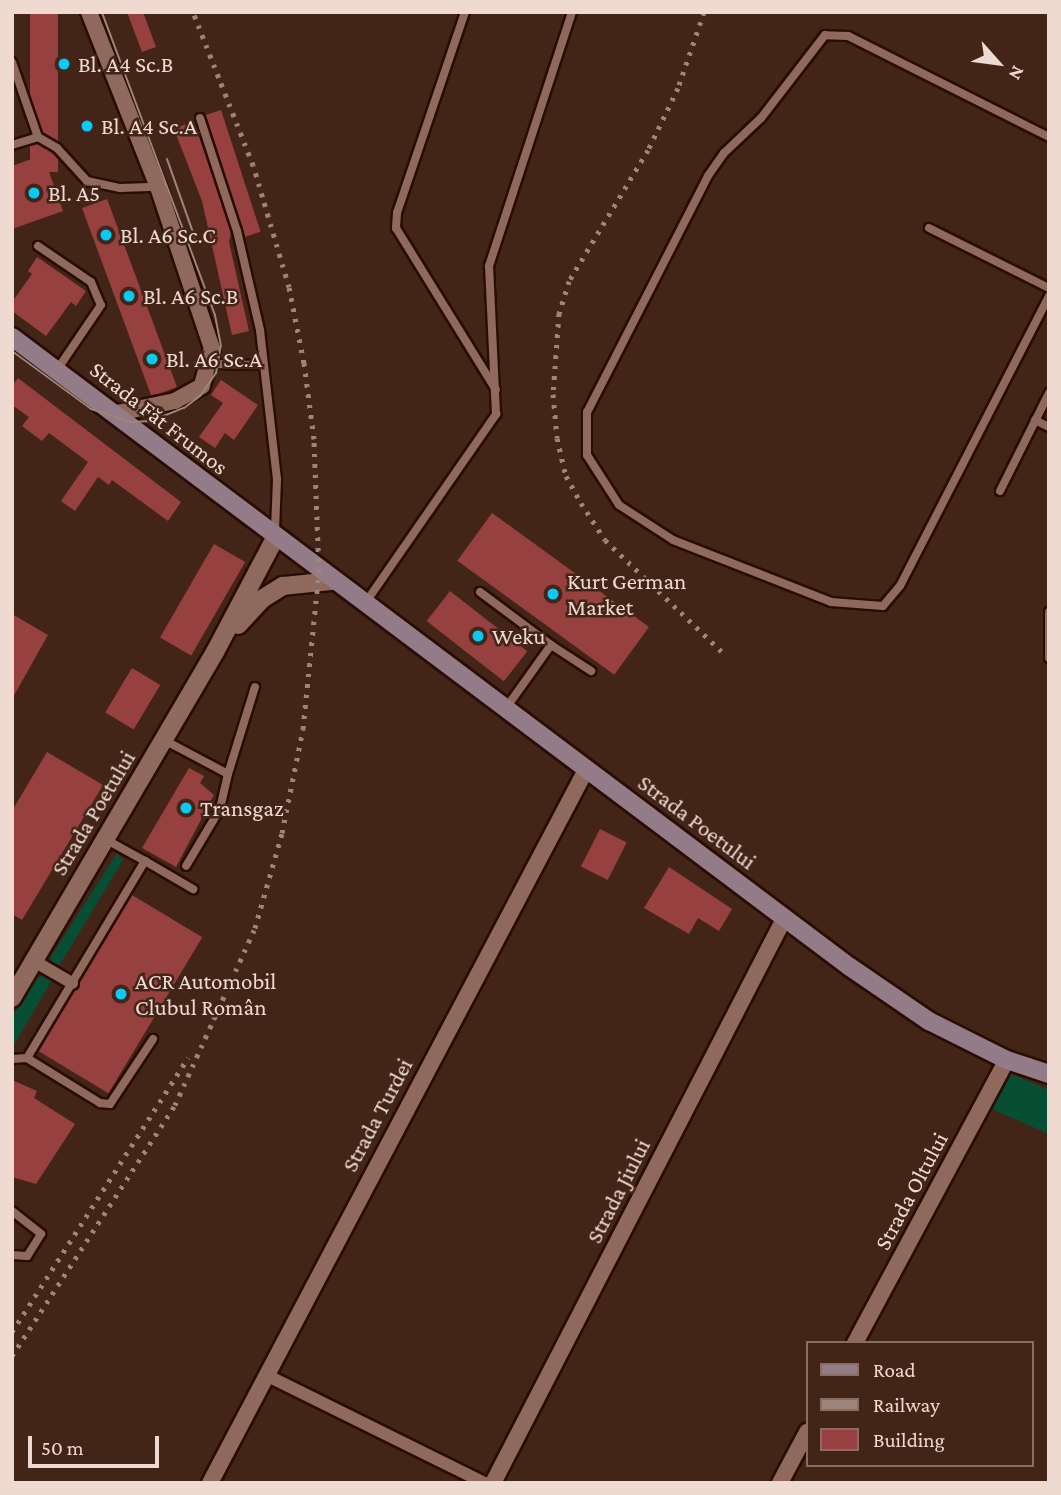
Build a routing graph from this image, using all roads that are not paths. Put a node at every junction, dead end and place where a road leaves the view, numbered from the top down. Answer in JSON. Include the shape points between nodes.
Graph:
{"nodes":[{"id":1,"x":89,"y":12,"type":"edge"},
{"id":2,"x":466,"y":12,"type":"edge"},
{"id":3,"x":572,"y":12,"type":"edge"},
{"id":4,"x":12,"y":62,"type":"edge"},
{"id":5,"x":200,"y":118,"type":"dead end"},
{"id":6,"x":38,"y":136,"type":"junction"},
{"id":7,"x":1049,"y":137,"type":"edge"},
{"id":8,"x":12,"y":145,"type":"edge"},
{"id":9,"x":158,"y":187,"type":"junction"},
{"id":10,"x":929,"y":228,"type":"dead end"},
{"id":11,"x":38,"y":246,"type":"dead end"},
{"id":12,"x":1049,"y":288,"type":"edge"},
{"id":13,"x":1049,"y":296,"type":"edge"},
{"id":14,"x":12,"y":337,"type":"edge"},
{"id":15,"x":211,"y":364,"type":"junction"},
{"id":16,"x":264,"y":365,"type":"junction"},
{"id":17,"x":57,"y":370,"type":"junction"},
{"id":18,"x":497,"y":391,"type":"junction"},
{"id":19,"x":1049,"y":393,"type":"edge"},
{"id":20,"x":113,"y":414,"type":"junction"},
{"id":21,"x":1035,"y":419,"type":"junction"},
{"id":22,"x":1049,"y":427,"type":"edge"},
{"id":23,"x":1000,"y":491,"type":"dead end"},
{"id":24,"x":275,"y":538,"type":"junction"},
{"id":25,"x":332,"y":581,"type":"junction"},
{"id":26,"x":480,"y":592,"type":"dead end"},
{"id":27,"x":363,"y":606,"type":"junction"},
{"id":28,"x":1049,"y":612,"type":"edge"},
{"id":29,"x":551,"y":645,"type":"junction"},
{"id":30,"x":215,"y":652,"type":"junction"},
{"id":31,"x":1049,"y":658,"type":"edge"},
{"id":32,"x":591,"y":671,"type":"dead end"},
{"id":33,"x":255,"y":687,"type":"dead end"},
{"id":34,"x":505,"y":711,"type":"junction"},
{"id":35,"x":164,"y":740,"type":"junction"},
{"id":36,"x":586,"y":769,"type":"junction"},
{"id":37,"x":228,"y":774,"type":"junction"},
{"id":38,"x":105,"y":839,"type":"junction"},
{"id":39,"x":145,"y":861,"type":"junction"},
{"id":40,"x":186,"y":866,"type":"dead end"},
{"id":41,"x":193,"y":889,"type":"dead end"},
{"id":42,"x":784,"y":919,"type":"junction"},
{"id":43,"x":34,"y":961,"type":"junction"},
{"id":44,"x":72,"y":983,"type":"junction"},
{"id":45,"x":12,"y":998,"type":"edge"},
{"id":46,"x":153,"y":1039,"type":"dead end"},
{"id":47,"x":27,"y":1058,"type":"junction"},
{"id":48,"x":12,"y":1059,"type":"edge"},
{"id":49,"x":1007,"y":1060,"type":"junction"},
{"id":50,"x":1049,"y":1074,"type":"edge"},
{"id":51,"x":12,"y":1211,"type":"edge"},
{"id":52,"x":12,"y":1255,"type":"edge"},
{"id":53,"x":856,"y":1341,"type":"edge"},
{"id":54,"x":266,"y":1375,"type":"junction"},
{"id":55,"x":806,"y":1434,"type":"edge"},
{"id":56,"x":210,"y":1483,"type":"edge"},
{"id":57,"x":485,"y":1483,"type":"edge"},
{"id":58,"x":493,"y":1483,"type":"edge"},
{"id":59,"x":780,"y":1483,"type":"edge"}],
"edges":[{"from":1,"to":9,"type":"street"},
{"from":2,"to":18,"type":"lane","via":[[397,213],[396,228]]},
{"from":3,"to":18,"type":"lane","via":[[489,266]]},
{"from":4,"to":6,"type":"lane"},
{"from":5,"to":16,"type":"lane","via":[[240,244]]},
{"from":6,"to":8,"type":"lane"},
{"from":6,"to":9,"type":"lane","via":[[87,181],[120,188]]},
{"from":7,"to":13,"type":"lane","via":[[848,36],[825,35],[761,118],[724,153],[708,176],[587,412],[587,455],[619,505],[673,540],[831,602],[883,606],[900,586]]},
{"from":9,"to":15,"type":"street","via":[[207,322]]},
{"from":10,"to":12,"type":"lane"},
{"from":11,"to":17,"type":"lane","via":[[91,282],[101,306]]},
{"from":14,"to":17,"type":"main road","name":"Strada Făt Frumos"},
{"from":15,"to":16,"type":"lane"},
{"from":15,"to":20,"type":"street","via":[[202,386],[175,401]]},
{"from":16,"to":24,"type":"lane","via":[[277,479]]},
{"from":17,"to":20,"type":"main road","name":"Strada Făt Frumos"},
{"from":18,"to":27,"type":"lane","via":[[496,414],[485,434]]},
{"from":19,"to":21,"type":"lane"},
{"from":20,"to":24,"type":"main road","name":"Strada Făt Frumos"},
{"from":21,"to":22,"type":"lane"},
{"from":21,"to":23,"type":"lane"},
{"from":24,"to":25,"type":"main road","name":"Strada Poetului"},
{"from":24,"to":30,"type":"street","name":"Strada Poetului"},
{"from":25,"to":27,"type":"main road","name":"Strada Poetului"},
{"from":25,"to":30,"type":"street","name":"Strada Poetului","via":[[294,583],[269,593]]},
{"from":26,"to":29,"type":"lane"},
{"from":27,"to":34,"type":"main road","name":"Strada Poetului"},
{"from":28,"to":31,"type":"lane"},
{"from":29,"to":32,"type":"lane"},
{"from":29,"to":34,"type":"lane"},
{"from":30,"to":35,"type":"street","name":"Strada Poetului"},
{"from":33,"to":37,"type":"lane"},
{"from":34,"to":36,"type":"main road","name":"Strada Poetului"},
{"from":35,"to":37,"type":"lane"},
{"from":35,"to":38,"type":"street","name":"Strada Poetului"},
{"from":36,"to":42,"type":"main road","name":"Strada Poetului"},
{"from":36,"to":54,"type":"street","name":"Strada Turdei"},
{"from":37,"to":40,"type":"lane","via":[[220,809]]},
{"from":38,"to":39,"type":"lane"},
{"from":38,"to":43,"type":"street","name":"Strada Poetului"},
{"from":39,"to":41,"type":"lane"},
{"from":39,"to":44,"type":"lane"},
{"from":42,"to":49,"type":"main road","name":"Strada Poetului","via":[[929,1021]]},
{"from":42,"to":58,"type":"street","name":"Strada Jiului"},
{"from":43,"to":44,"type":"street"},
{"from":43,"to":45,"type":"street","name":"Strada Poetului"},
{"from":44,"to":47,"type":"lane"},
{"from":46,"to":47,"type":"lane","via":[[110,1104],[100,1103]]},
{"from":47,"to":48,"type":"lane"},
{"from":49,"to":50,"type":"main road","name":"Strada Poetului"},
{"from":49,"to":53,"type":"street","name":"Strada Oltului"},
{"from":51,"to":52,"type":"lane","via":[[41,1234],[27,1256]]},
{"from":54,"to":56,"type":"street","name":"Strada Turdei"},
{"from":54,"to":57,"type":"street"},
{"from":55,"to":59,"type":"street"}]}
